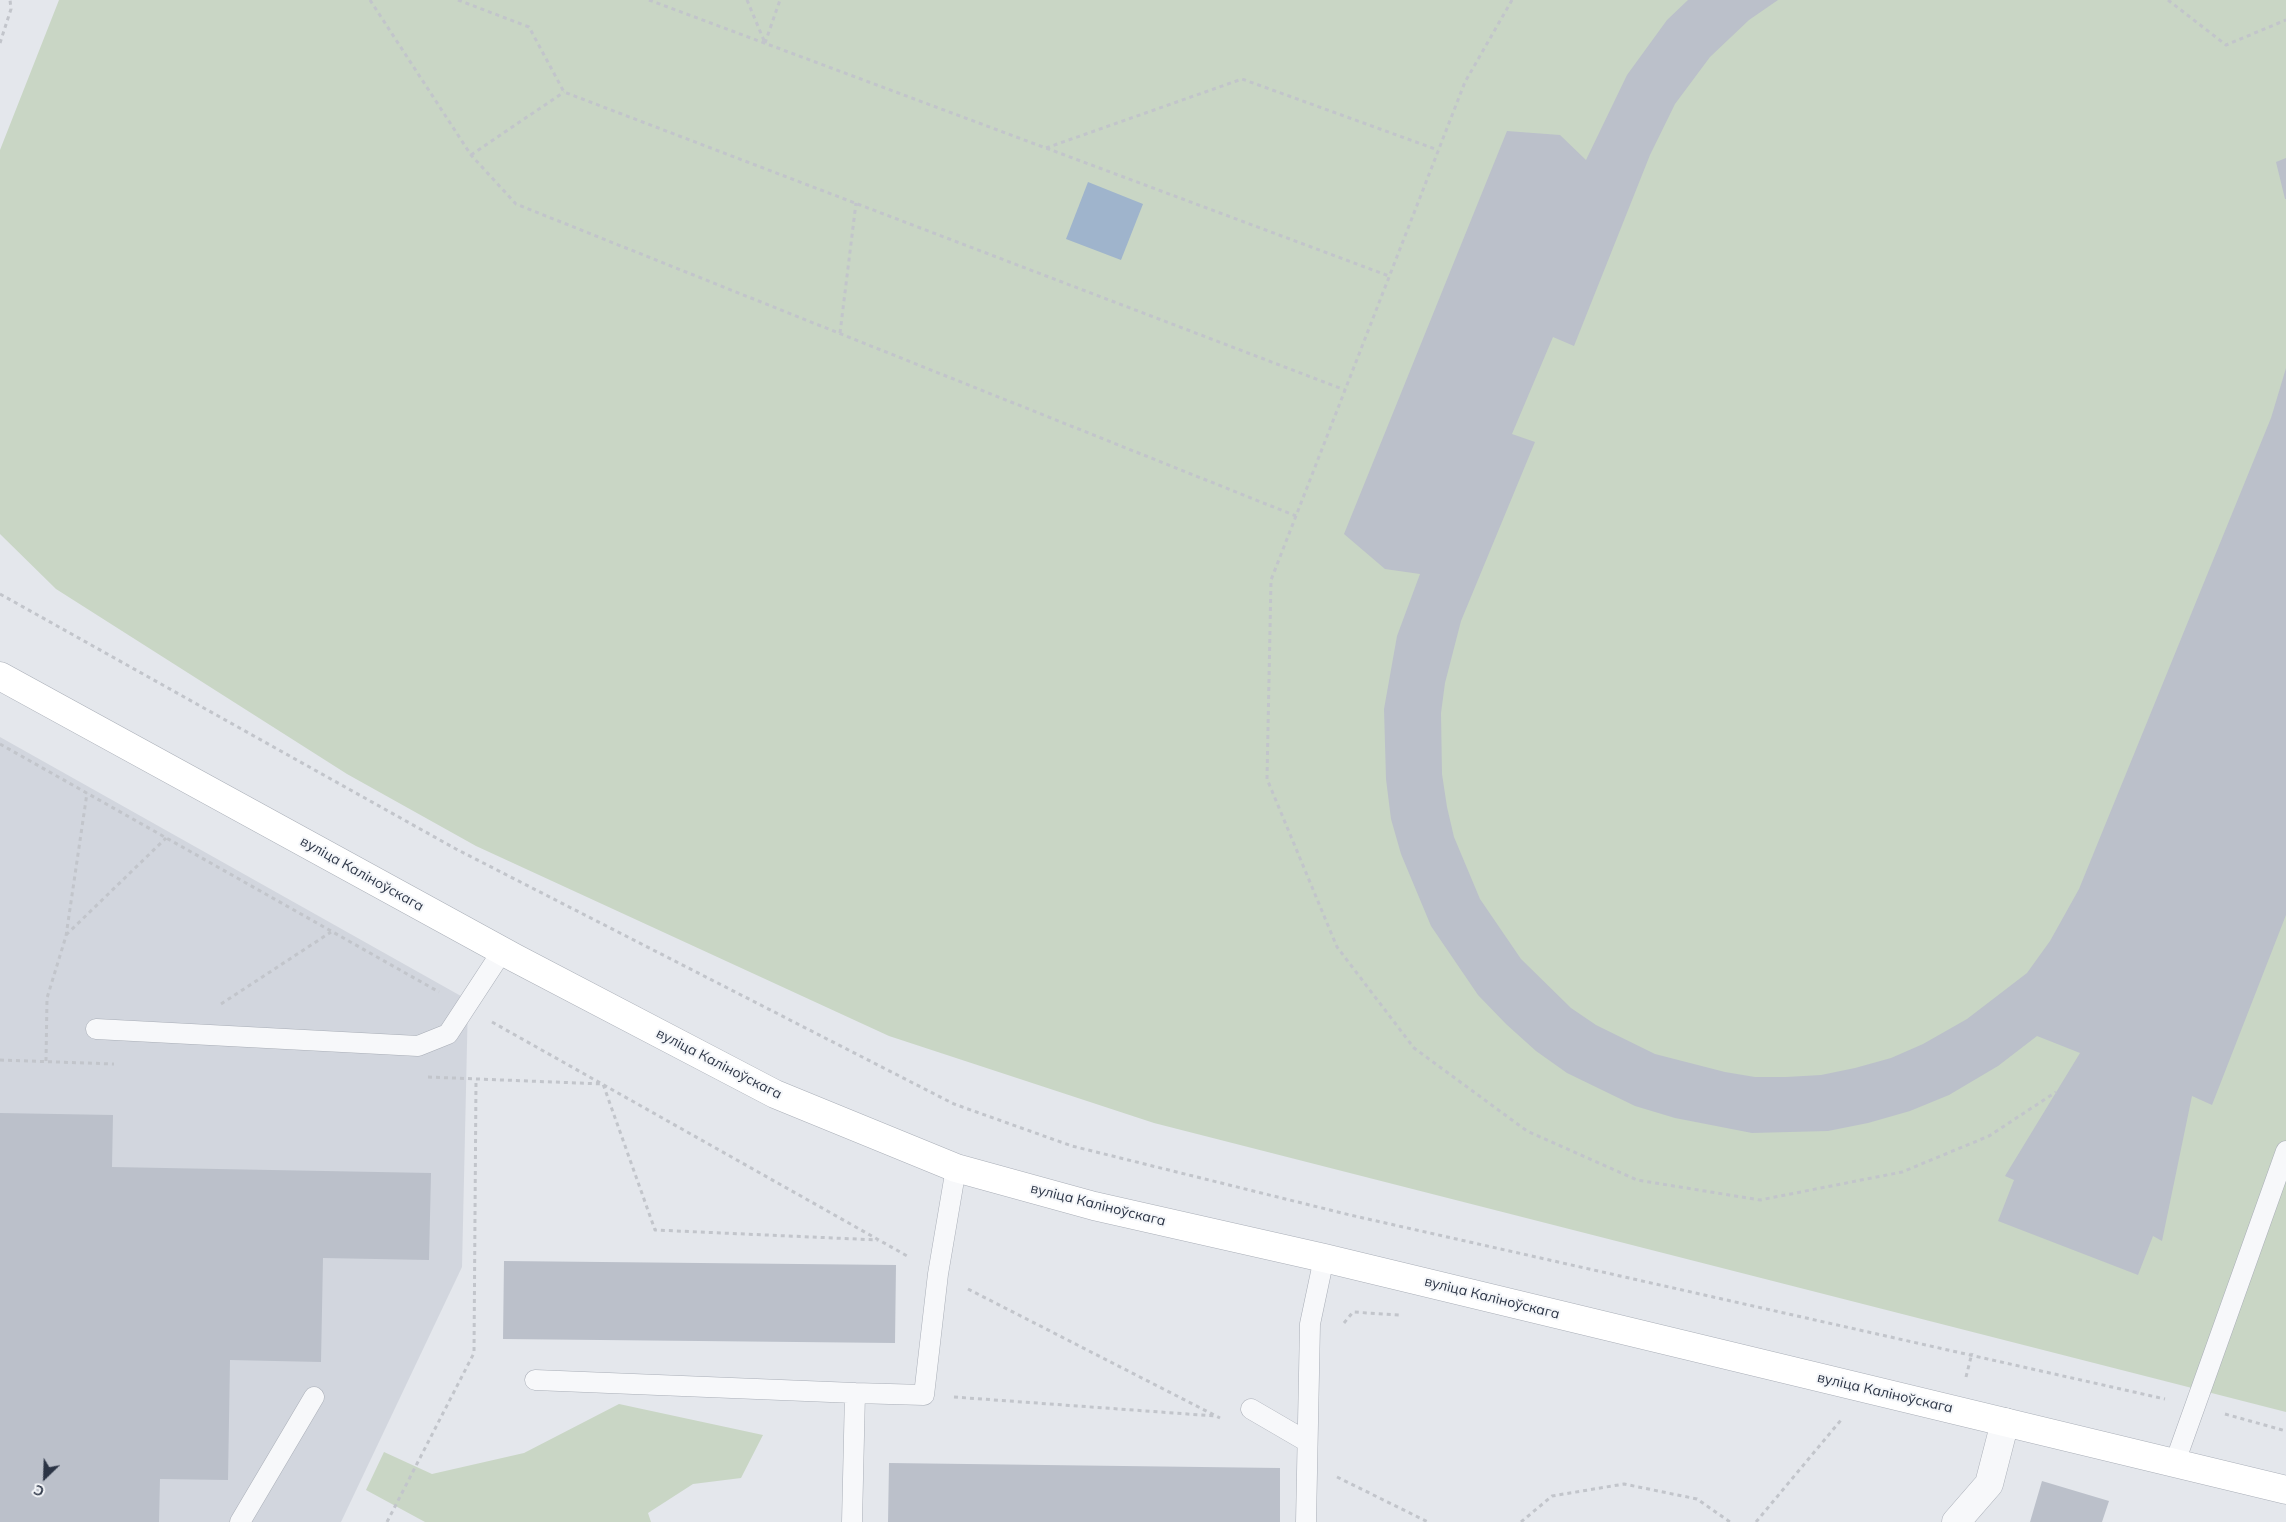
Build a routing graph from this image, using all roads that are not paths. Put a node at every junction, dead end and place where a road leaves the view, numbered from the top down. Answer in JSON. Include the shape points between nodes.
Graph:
{"nodes":[{"id":1,"x":0,"y":676,"type":"edge"},
{"id":2,"x":503,"y":950,"type":"junction"},
{"id":3,"x":96,"y":1029,"type":"dead end"},
{"id":4,"x":2286,"y":1151,"type":"edge"},
{"id":5,"x":956,"y":1168,"type":"junction"},
{"id":6,"x":1324,"y":1258,"type":"junction"},
{"id":7,"x":535,"y":1380,"type":"dead end"},
{"id":8,"x":855,"y":1393,"type":"junction"},
{"id":9,"x":314,"y":1397,"type":"dead end"},
{"id":10,"x":1250,"y":1409,"type":"dead end"},
{"id":11,"x":2005,"y":1422,"type":"junction"},
{"id":12,"x":1306,"y":1441,"type":"junction"},
{"id":13,"x":2174,"y":1464,"type":"junction"},
{"id":14,"x":2286,"y":1490,"type":"edge"},
{"id":15,"x":240,"y":1522,"type":"edge"},
{"id":16,"x":852,"y":1522,"type":"edge"},
{"id":17,"x":1306,"y":1522,"type":"edge"},
{"id":18,"x":1956,"y":1522,"type":"edge"}],
"edges":[{"from":1,"to":2,"type":"main road","name":"вуліца Каліноўскага"},
{"from":2,"to":3,"type":"lane","via":[[448,1034],[418,1046]]},
{"from":2,"to":5,"type":"main road","name":"вуліца Каліноўскага","via":[[774,1094]]},
{"from":4,"to":13,"type":"lane"},
{"from":5,"to":6,"type":"main road","name":"вуліца Каліноўскага","via":[[1094,1206]]},
{"from":5,"to":8,"type":"lane","via":[[938,1274],[924,1395]]},
{"from":6,"to":11,"type":"main road","name":"вуліца Каліноўскага"},
{"from":6,"to":12,"type":"lane","via":[[1310,1324]]},
{"from":7,"to":8,"type":"lane"},
{"from":8,"to":16,"type":"lane"},
{"from":9,"to":15,"type":"lane"},
{"from":10,"to":12,"type":"lane"},
{"from":11,"to":13,"type":"main road","name":"вуліца Каліноўскага"},
{"from":11,"to":18,"type":"street","via":[[1989,1484]]},
{"from":12,"to":17,"type":"lane"},
{"from":13,"to":14,"type":"main road","name":"вуліца Каліноўскага"}]}
